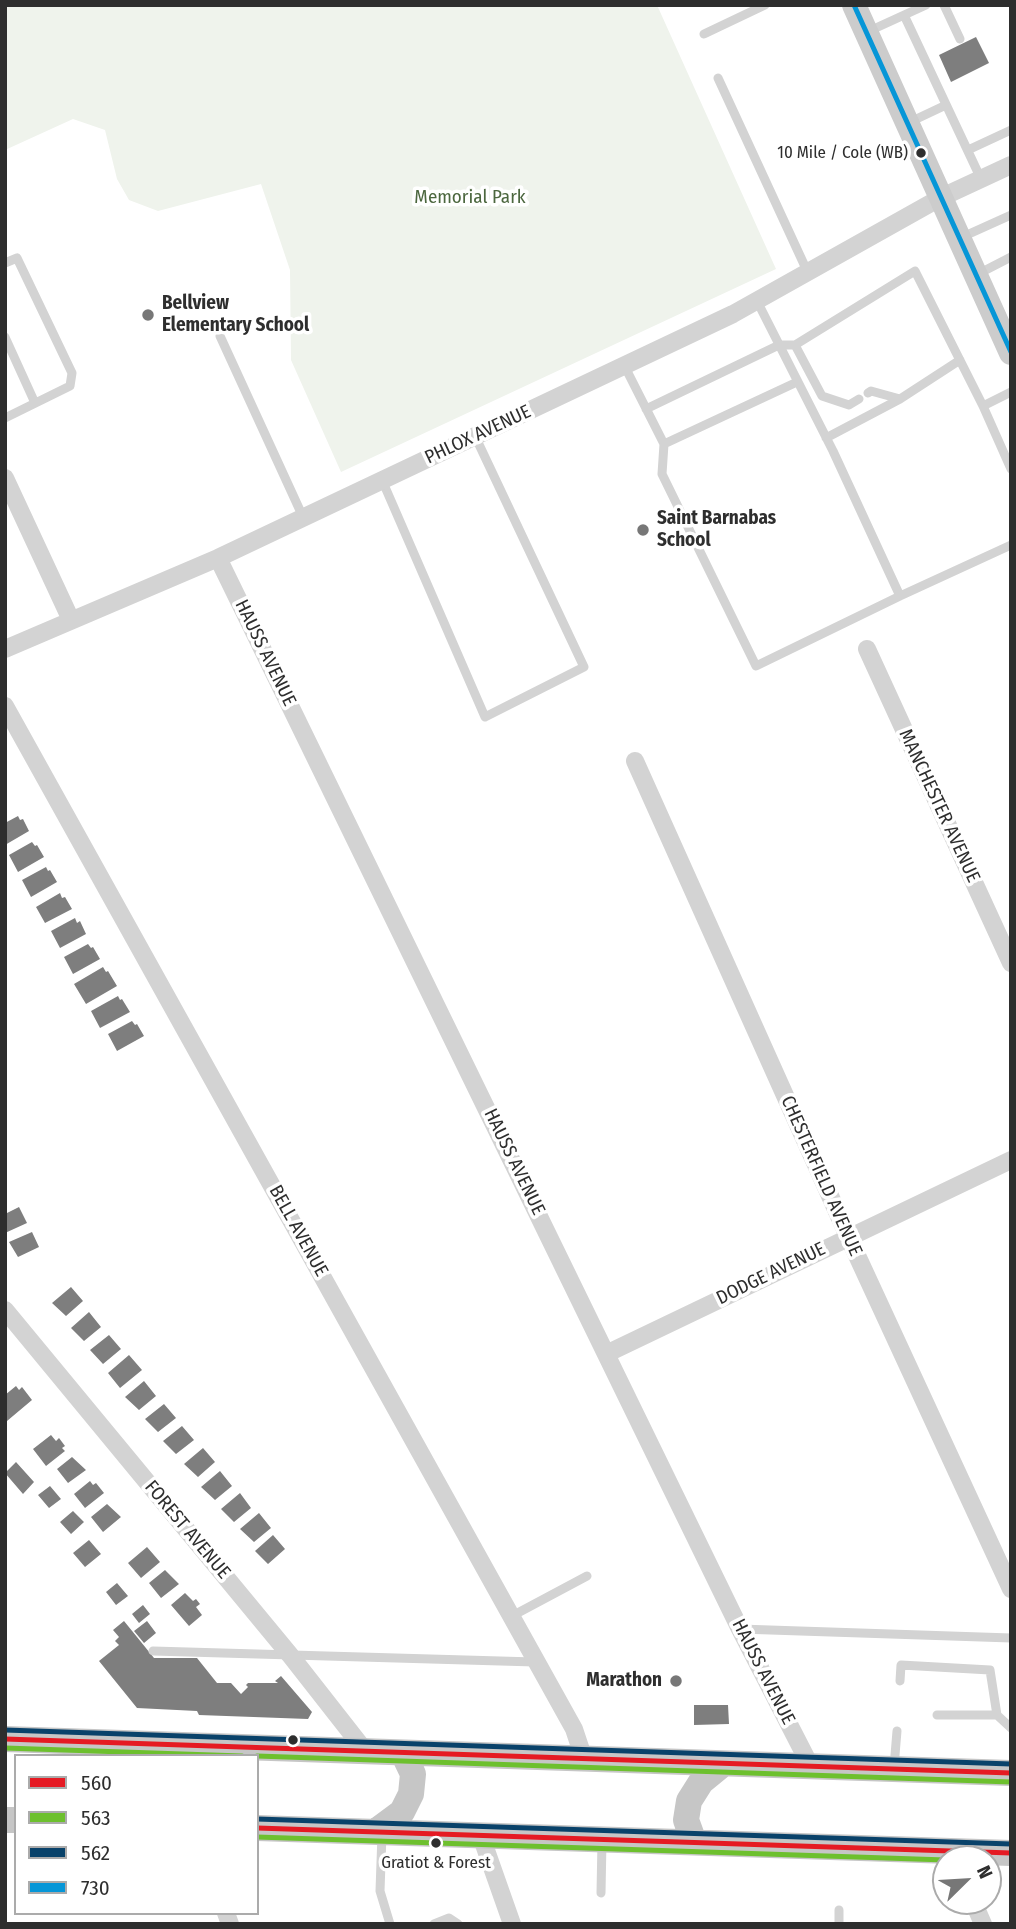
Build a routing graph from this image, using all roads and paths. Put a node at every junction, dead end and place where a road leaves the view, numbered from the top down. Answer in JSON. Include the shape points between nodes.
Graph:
{"nodes":[{"id":1,"x":765,"y":5,"type":"edge"},
{"id":2,"x":854,"y":5,"type":"edge"},
{"id":3,"x":926,"y":5,"type":"edge"},
{"id":4,"x":944,"y":5,"type":"edge"},
{"id":5,"x":904,"y":15,"type":"junction"},
{"id":6,"x":866,"y":33,"type":"junction"},
{"id":7,"x":704,"y":34,"type":"dead end"},
{"id":8,"x":960,"y":40,"type":"dead end"},
{"id":9,"x":718,"y":78,"type":"dead end"},
{"id":10,"x":946,"y":105,"type":"junction"},
{"id":11,"x":907,"y":123,"type":"junction"},
{"id":12,"x":1011,"y":130,"type":"edge"},
{"id":13,"x":968,"y":150,"type":"junction"},
{"id":14,"x":1011,"y":165,"type":"edge"},
{"id":15,"x":981,"y":179,"type":"junction"},
{"id":16,"x":940,"y":198,"type":"junction"},
{"id":17,"x":1011,"y":215,"type":"edge"},
{"id":18,"x":958,"y":239,"type":"junction"},
{"id":19,"x":1011,"y":257,"type":"edge"},
{"id":20,"x":5,"y":263,"type":"edge"},
{"id":21,"x":808,"y":273,"type":"junction"},
{"id":22,"x":975,"y":275,"type":"junction"},
{"id":23,"x":757,"y":301,"type":"junction"},
{"id":24,"x":220,"y":336,"type":"dead end"},
{"id":25,"x":5,"y":337,"type":"edge"},
{"id":26,"x":1009,"y":343,"type":"edge"},
{"id":27,"x":779,"y":345,"type":"junction"},
{"id":28,"x":795,"y":345,"type":"junction"},
{"id":29,"x":960,"y":360,"type":"junction"},
{"id":30,"x":624,"y":365,"type":"junction"},
{"id":31,"x":797,"y":382,"type":"junction"},
{"id":32,"x":868,"y":393,"type":"dead end"},
{"id":33,"x":1011,"y":393,"type":"edge"},
{"id":34,"x":859,"y":399,"type":"dead end"},
{"id":35,"x":900,"y":399,"type":"junction"},
{"id":36,"x":35,"y":403,"type":"junction"},
{"id":37,"x":983,"y":407,"type":"junction"},
{"id":38,"x":646,"y":408,"type":"junction"},
{"id":39,"x":5,"y":418,"type":"edge"},
{"id":40,"x":475,"y":436,"type":"junction"},
{"id":41,"x":826,"y":438,"type":"junction"},
{"id":42,"x":664,"y":444,"type":"junction"},
{"id":43,"x":1011,"y":468,"type":"edge"},
{"id":44,"x":5,"y":478,"type":"edge"},
{"id":45,"x":382,"y":480,"type":"junction"},
{"id":46,"x":303,"y":517,"type":"junction"},
{"id":47,"x":1011,"y":545,"type":"edge"},
{"id":48,"x":218,"y":558,"type":"junction"},
{"id":49,"x":901,"y":596,"type":"junction"},
{"id":50,"x":71,"y":620,"type":"junction"},
{"id":51,"x":5,"y":649,"type":"edge"},
{"id":52,"x":867,"y":649,"type":"dead end"},
{"id":53,"x":5,"y":706,"type":"edge"},
{"id":54,"x":635,"y":761,"type":"dead end"},
{"id":55,"x":1011,"y":962,"type":"edge"},
{"id":56,"x":1011,"y":1160,"type":"edge"},
{"id":57,"x":848,"y":1236,"type":"junction"},
{"id":58,"x":5,"y":1310,"type":"edge"},
{"id":59,"x":608,"y":1353,"type":"junction"},
{"id":60,"x":587,"y":1576,"type":"dead end"},
{"id":61,"x":1011,"y":1589,"type":"edge"},
{"id":62,"x":512,"y":1616,"type":"junction"},
{"id":63,"x":740,"y":1629,"type":"junction"},
{"id":64,"x":1011,"y":1638,"type":"edge"},
{"id":65,"x":153,"y":1651,"type":"dead end"},
{"id":66,"x":290,"y":1655,"type":"junction"},
{"id":67,"x":537,"y":1662,"type":"junction"},
{"id":68,"x":900,"y":1681,"type":"dead end"},
{"id":69,"x":937,"y":1714,"type":"dead end"},
{"id":70,"x":997,"y":1715,"type":"junction"},
{"id":71,"x":1011,"y":1728,"type":"edge"},
{"id":72,"x":897,"y":1731,"type":"dead end"},
{"id":73,"x":11,"y":1745,"type":"edge"},
{"id":74,"x":366,"y":1752,"type":"junction"},
{"id":75,"x":403,"y":1753,"type":"junction"},
{"id":76,"x":584,"y":1759,"type":"junction"},
{"id":77,"x":723,"y":1763,"type":"junction"},
{"id":78,"x":811,"y":1767,"type":"junction"},
{"id":79,"x":894,"y":1769,"type":"junction"},
{"id":80,"x":1011,"y":1773,"type":"edge"},
{"id":81,"x":259,"y":1828,"type":"edge"},
{"id":82,"x":378,"y":1832,"type":"junction"},
{"id":83,"x":481,"y":1836,"type":"junction"},
{"id":84,"x":602,"y":1839,"type":"junction"},
{"id":85,"x":694,"y":1842,"type":"junction"},
{"id":86,"x":932,"y":1854,"type":"edge"},
{"id":87,"x":601,"y":1893,"type":"dead end"},
{"id":88,"x":839,"y":1910,"type":"dead end"},
{"id":89,"x":390,"y":1924,"type":"edge"},
{"id":90,"x":434,"y":1924,"type":"edge"},
{"id":91,"x":458,"y":1924,"type":"edge"},
{"id":92,"x":512,"y":1924,"type":"edge"},
{"id":93,"x":839,"y":1924,"type":"edge"}],
"edges":[{"from":1,"to":7,"type":"lane"},
{"from":2,"to":6,"type":"main road"},
{"from":3,"to":5,"type":"lane"},
{"from":4,"to":8,"type":"lane"},
{"from":5,"to":6,"type":"lane"},
{"from":5,"to":10,"type":"lane"},
{"from":6,"to":11,"type":"main road"},
{"from":9,"to":21,"type":"lane"},
{"from":10,"to":11,"type":"lane"},
{"from":10,"to":13,"type":"lane"},
{"from":11,"to":16,"type":"main road"},
{"from":12,"to":13,"type":"lane"},
{"from":13,"to":15,"type":"lane"},
{"from":14,"to":15,"type":"street","name":"PHLOX AVENUE"},
{"from":15,"to":16,"type":"street","name":"PHLOX AVENUE"},
{"from":16,"to":18,"type":"main road"},
{"from":16,"to":21,"type":"street","name":"PHLOX AVENUE"},
{"from":17,"to":18,"type":"lane"},
{"from":18,"to":22,"type":"main road"},
{"from":19,"to":22,"type":"lane"},
{"from":20,"to":36,"type":"lane","via":[[17,258],[72,373],[70,386]]},
{"from":21,"to":23,"type":"street","name":"PHLOX AVENUE"},
{"from":22,"to":26,"type":"main road"},
{"from":23,"to":27,"type":"lane"},
{"from":23,"to":30,"type":"street","name":"PHLOX AVENUE"},
{"from":24,"to":46,"type":"lane"},
{"from":25,"to":36,"type":"lane"},
{"from":27,"to":28,"type":"lane"},
{"from":27,"to":31,"type":"lane"},
{"from":27,"to":38,"type":"lane"},
{"from":28,"to":29,"type":"lane","via":[[915,271]]},
{"from":28,"to":34,"type":"lane","via":[[822,396],[849,405]]},
{"from":29,"to":35,"type":"lane"},
{"from":29,"to":37,"type":"lane"},
{"from":30,"to":38,"type":"lane"},
{"from":30,"to":40,"type":"street","name":"PHLOX AVENUE"},
{"from":31,"to":41,"type":"lane"},
{"from":31,"to":42,"type":"lane"},
{"from":32,"to":35,"type":"lane"},
{"from":33,"to":37,"type":"lane"},
{"from":35,"to":41,"type":"lane"},
{"from":36,"to":39,"type":"lane"},
{"from":37,"to":43,"type":"lane"},
{"from":38,"to":42,"type":"lane"},
{"from":40,"to":45,"type":"street","name":"PHLOX AVENUE"},
{"from":40,"to":45,"type":"lane","via":[[584,667],[485,717]]},
{"from":41,"to":49,"type":"lane"},
{"from":42,"to":49,"type":"lane","via":[[662,474],[756,666]]},
{"from":44,"to":50,"type":"street"},
{"from":45,"to":46,"type":"street","name":"PHLOX AVENUE"},
{"from":46,"to":48,"type":"street","name":"PHLOX AVENUE"},
{"from":47,"to":49,"type":"lane"},
{"from":48,"to":50,"type":"street","name":"PHLOX AVENUE"},
{"from":48,"to":59,"type":"street","name":"HAUSS AVENUE"},
{"from":50,"to":51,"type":"street","name":"PHLOX AVENUE"},
{"from":52,"to":55,"type":"street","name":"MANCHESTER AVENUE"},
{"from":53,"to":62,"type":"street","name":"BELL AVENUE"},
{"from":54,"to":57,"type":"street","name":"CHESTERFIELD AVENUE"},
{"from":56,"to":57,"type":"street","name":"DODGE AVENUE"},
{"from":57,"to":59,"type":"street","name":"DODGE AVENUE"},
{"from":57,"to":61,"type":"street","name":"CHESTERFIELD AVENUE"},
{"from":58,"to":66,"type":"street","name":"FOREST AVENUE"},
{"from":59,"to":63,"type":"street","name":"HAUSS AVENUE"},
{"from":60,"to":62,"type":"lane"},
{"from":62,"to":67,"type":"street","name":"BELL AVENUE"},
{"from":63,"to":64,"type":"lane"},
{"from":63,"to":78,"type":"street","name":"HAUSS AVENUE"},
{"from":65,"to":66,"type":"lane"},
{"from":66,"to":67,"type":"lane"},
{"from":66,"to":74,"type":"street","name":"FOREST AVENUE"},
{"from":67,"to":76,"type":"street","name":"BELL AVENUE","via":[[574,1729]]},
{"from":68,"to":70,"type":"lane","via":[[901,1665],[990,1670]]},
{"from":69,"to":70,"type":"lane"},
{"from":70,"to":71,"type":"lane"},
{"from":72,"to":79,"type":"lane"},
{"from":73,"to":74,"type":"main road"},
{"from":74,"to":75,"type":"main road"},
{"from":75,"to":76,"type":"main road"},
{"from":75,"to":82,"type":"main road","via":[[412,1774],[411,1794],[402,1812]]},
{"from":76,"to":77,"type":"main road"},
{"from":77,"to":78,"type":"main road"},
{"from":77,"to":85,"type":"main road","via":[[701,1782],[689,1801],[686,1820]]},
{"from":78,"to":79,"type":"main road"},
{"from":79,"to":80,"type":"main road"},
{"from":81,"to":82,"type":"main road"},
{"from":82,"to":83,"type":"main road"},
{"from":82,"to":89,"type":"lane","via":[[380,1891]]},
{"from":83,"to":84,"type":"main road"},
{"from":83,"to":92,"type":"street"},
{"from":84,"to":85,"type":"main road"},
{"from":84,"to":87,"type":"lane"},
{"from":85,"to":86,"type":"main road"},
{"from":88,"to":93,"type":"lane"},
{"from":90,"to":91,"type":"lane","via":[[449,1918]]}]}
